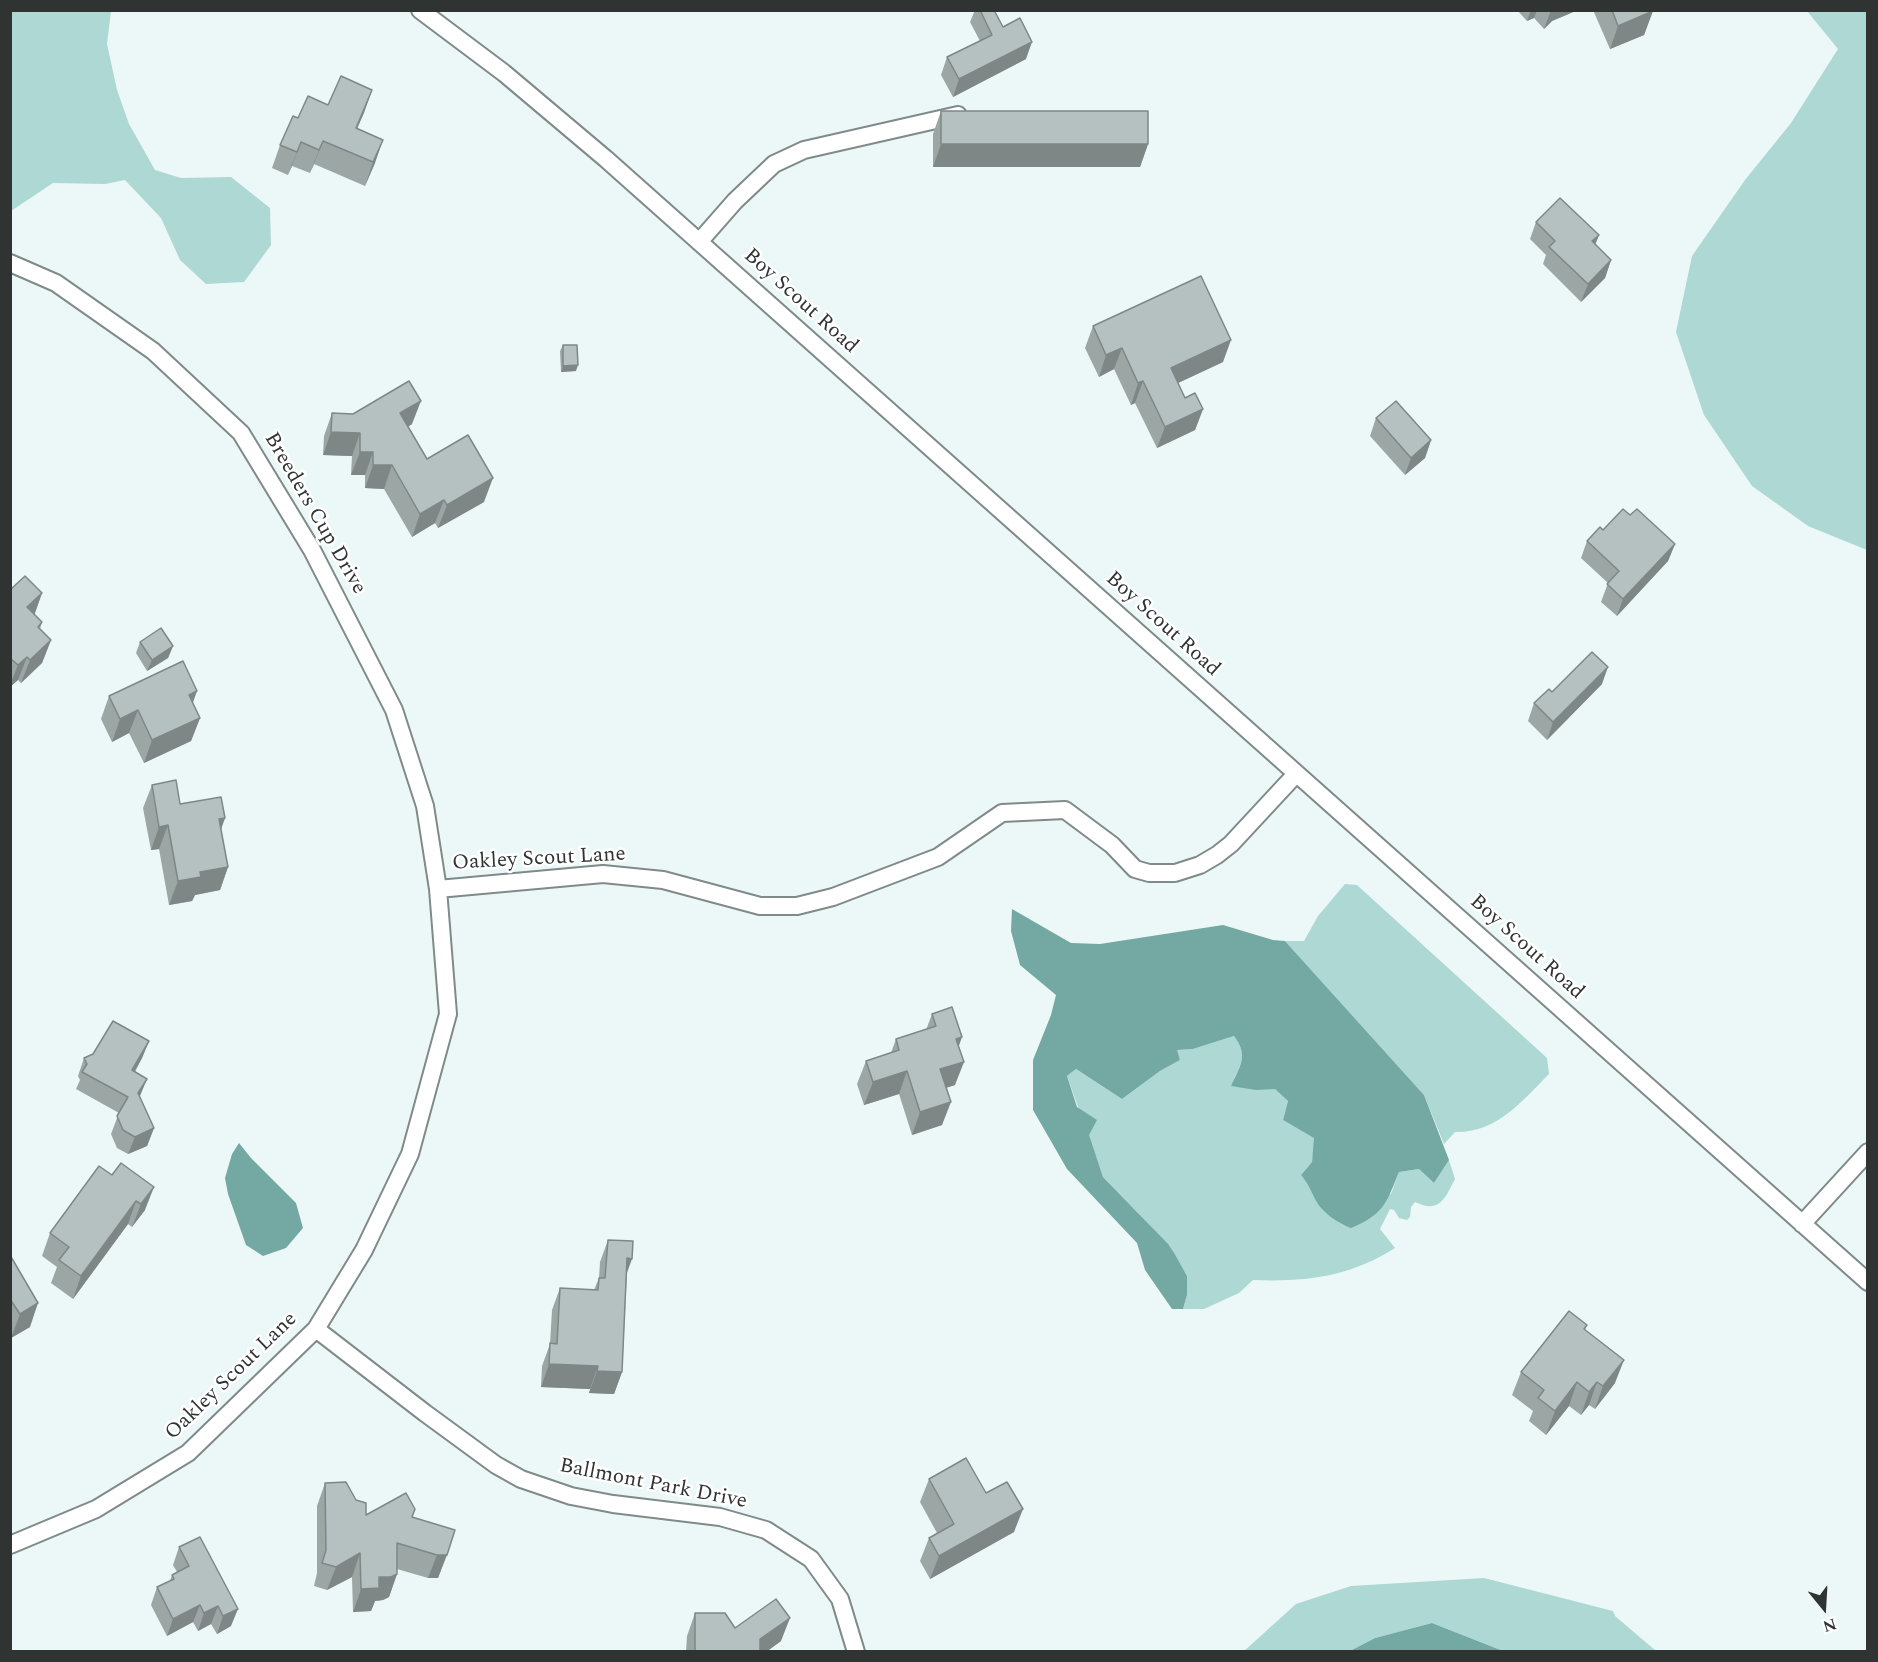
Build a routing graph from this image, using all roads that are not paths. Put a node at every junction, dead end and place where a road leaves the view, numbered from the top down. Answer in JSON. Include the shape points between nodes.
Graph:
{"nodes":[{"id":1,"x":420,"y":10,"type":"edge"},
{"id":2,"x":962,"y":114,"type":"edge"},
{"id":3,"x":699,"y":242,"type":"junction"},
{"id":4,"x":10,"y":263,"type":"edge"},
{"id":5,"x":1296,"y":774,"type":"junction"},
{"id":6,"x":438,"y":889,"type":"junction"},
{"id":7,"x":1868,"y":1152,"type":"edge"},
{"id":8,"x":1802,"y":1224,"type":"junction"},
{"id":9,"x":1868,"y":1282,"type":"edge"},
{"id":10,"x":316,"y":1329,"type":"junction"},
{"id":11,"x":10,"y":1545,"type":"edge"},
{"id":12,"x":856,"y":1652,"type":"edge"}],
"edges":[{"from":1,"to":3,"type":"street","name":"Boy Scout Road","via":[[556,116]]},
{"from":2,"to":3,"type":"street","via":[[804,150],[774,164]]},
{"from":3,"to":5,"type":"street","name":"Boy Scout Road"},
{"from":4,"to":6,"type":"street","name":"Breeders Cup Drive","via":[[56,283],[153,351],[241,434],[312,550],[394,710],[425,806]]},
{"from":5,"to":6,"type":"street","name":"Oakley Scout Lane","via":[[1224,850],[1200,865],[1175,873],[1135,869],[1112,845],[1065,810],[1002,813],[938,857],[833,897],[797,906],[760,906],[663,880],[603,874]]},
{"from":5,"to":8,"type":"street","name":"Boy Scout Road"},
{"from":6,"to":10,"type":"street","name":"Oakley Scout Lane","via":[[448,1014],[410,1154],[364,1250]]},
{"from":7,"to":8,"type":"street"},
{"from":8,"to":9,"type":"street","name":"Boy Scout Road"},
{"from":10,"to":11,"type":"street","name":"Oakley Scout Lane","via":[[188,1454],[96,1509]]},
{"from":10,"to":12,"type":"street","name":"Ballmont Park Drive","via":[[434,1420],[521,1479],[571,1496],[720,1517],[766,1530],[811,1559],[840,1599]]}]}
